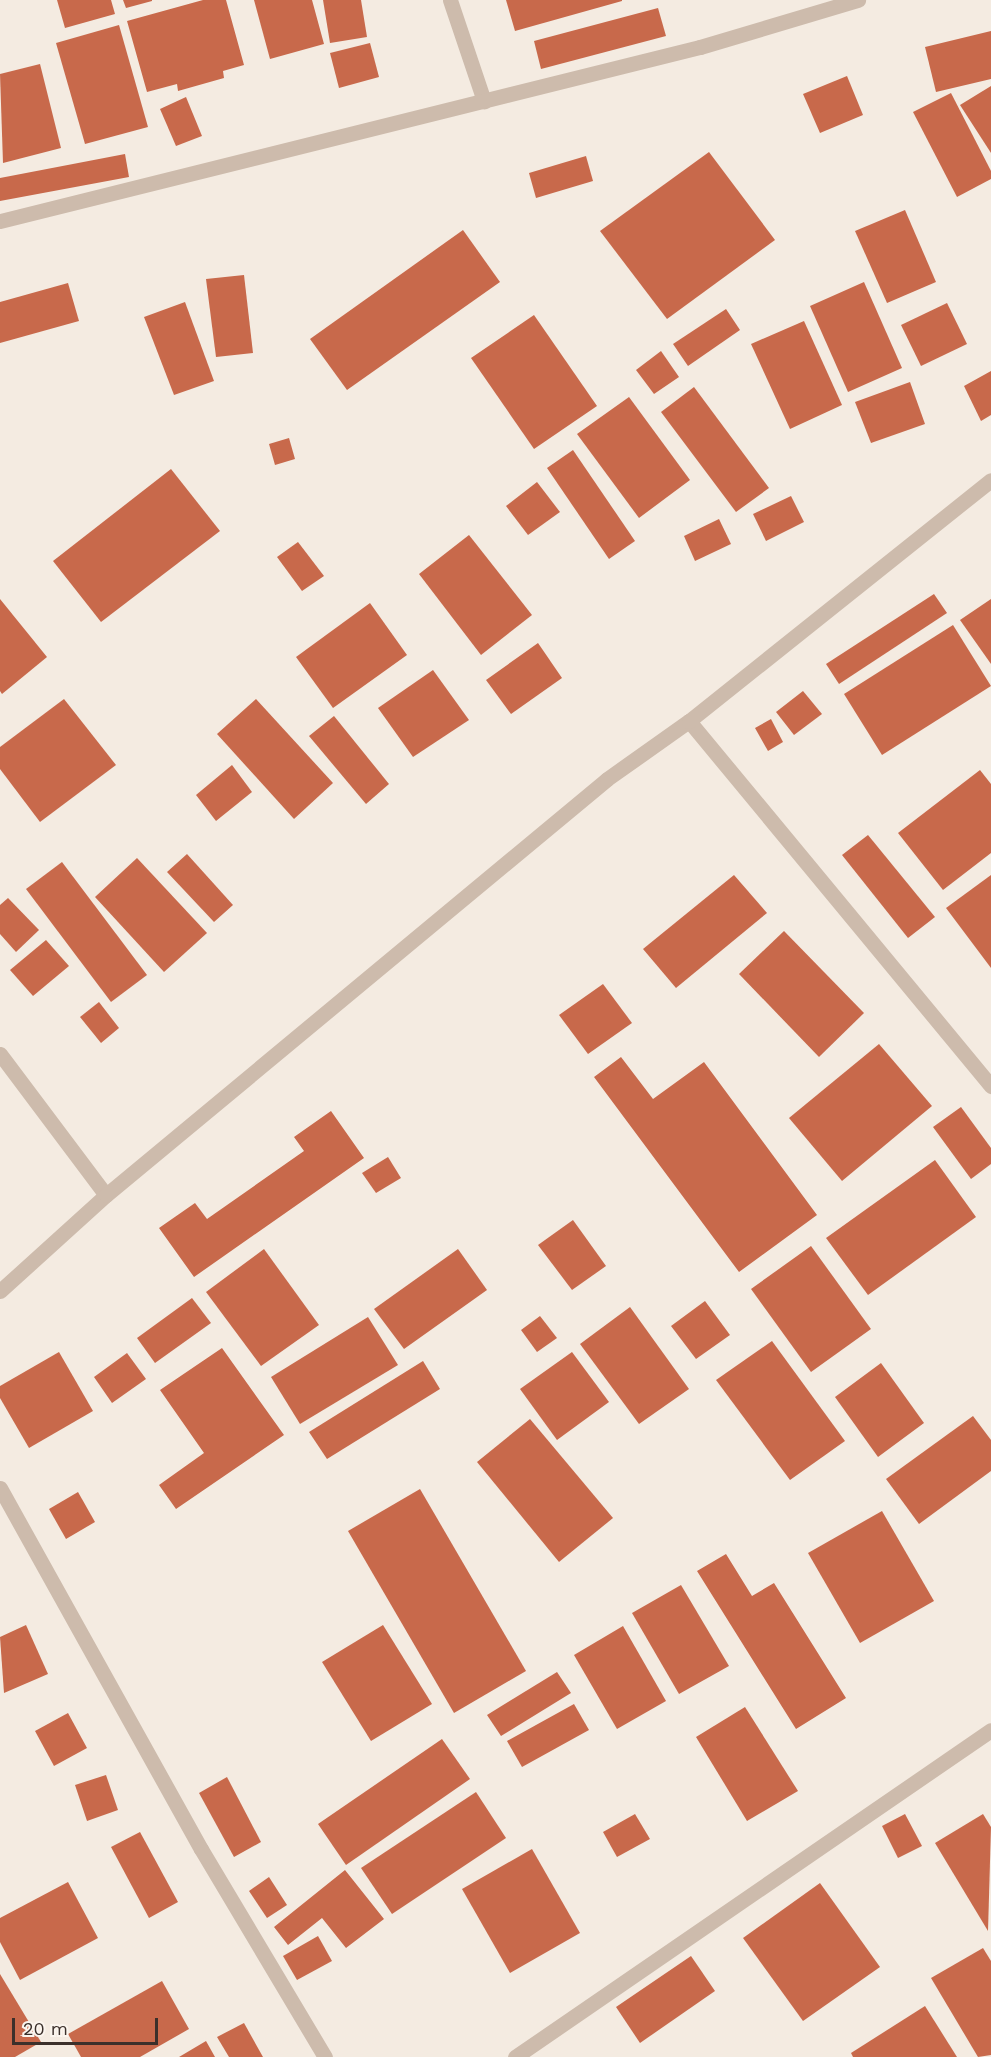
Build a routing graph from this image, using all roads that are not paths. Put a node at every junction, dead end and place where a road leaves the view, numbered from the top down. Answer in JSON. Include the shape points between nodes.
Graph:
{"nodes":[{"id":1,"x":450,"y":0,"type":"edge"},
{"id":2,"x":858,"y":0,"type":"edge"},
{"id":3,"x":484,"y":101,"type":"junction"},
{"id":4,"x":0,"y":221,"type":"edge"},
{"id":5,"x":991,"y":480,"type":"edge"},
{"id":6,"x":689,"y":721,"type":"junction"},
{"id":7,"x":0,"y":1054,"type":"edge"},
{"id":8,"x":991,"y":1086,"type":"edge"},
{"id":9,"x":106,"y":1195,"type":"junction"},
{"id":10,"x":0,"y":1292,"type":"edge"},
{"id":11,"x":0,"y":1491,"type":"edge"},
{"id":12,"x":991,"y":1730,"type":"edge"},
{"id":13,"x":326,"y":2057,"type":"edge"},
{"id":14,"x":515,"y":2057,"type":"edge"}],
"edges":[{"from":1,"to":3,"type":"street"},
{"from":2,"to":3,"type":"street"},
{"from":3,"to":4,"type":"street"},
{"from":5,"to":6,"type":"street"},
{"from":6,"to":8,"type":"street"},
{"from":6,"to":9,"type":"street","via":[[607,779]]},
{"from":7,"to":9,"type":"street"},
{"from":9,"to":10,"type":"street"},
{"from":11,"to":13,"type":"street","via":[[201,1849]]},
{"from":12,"to":14,"type":"street"}]}
